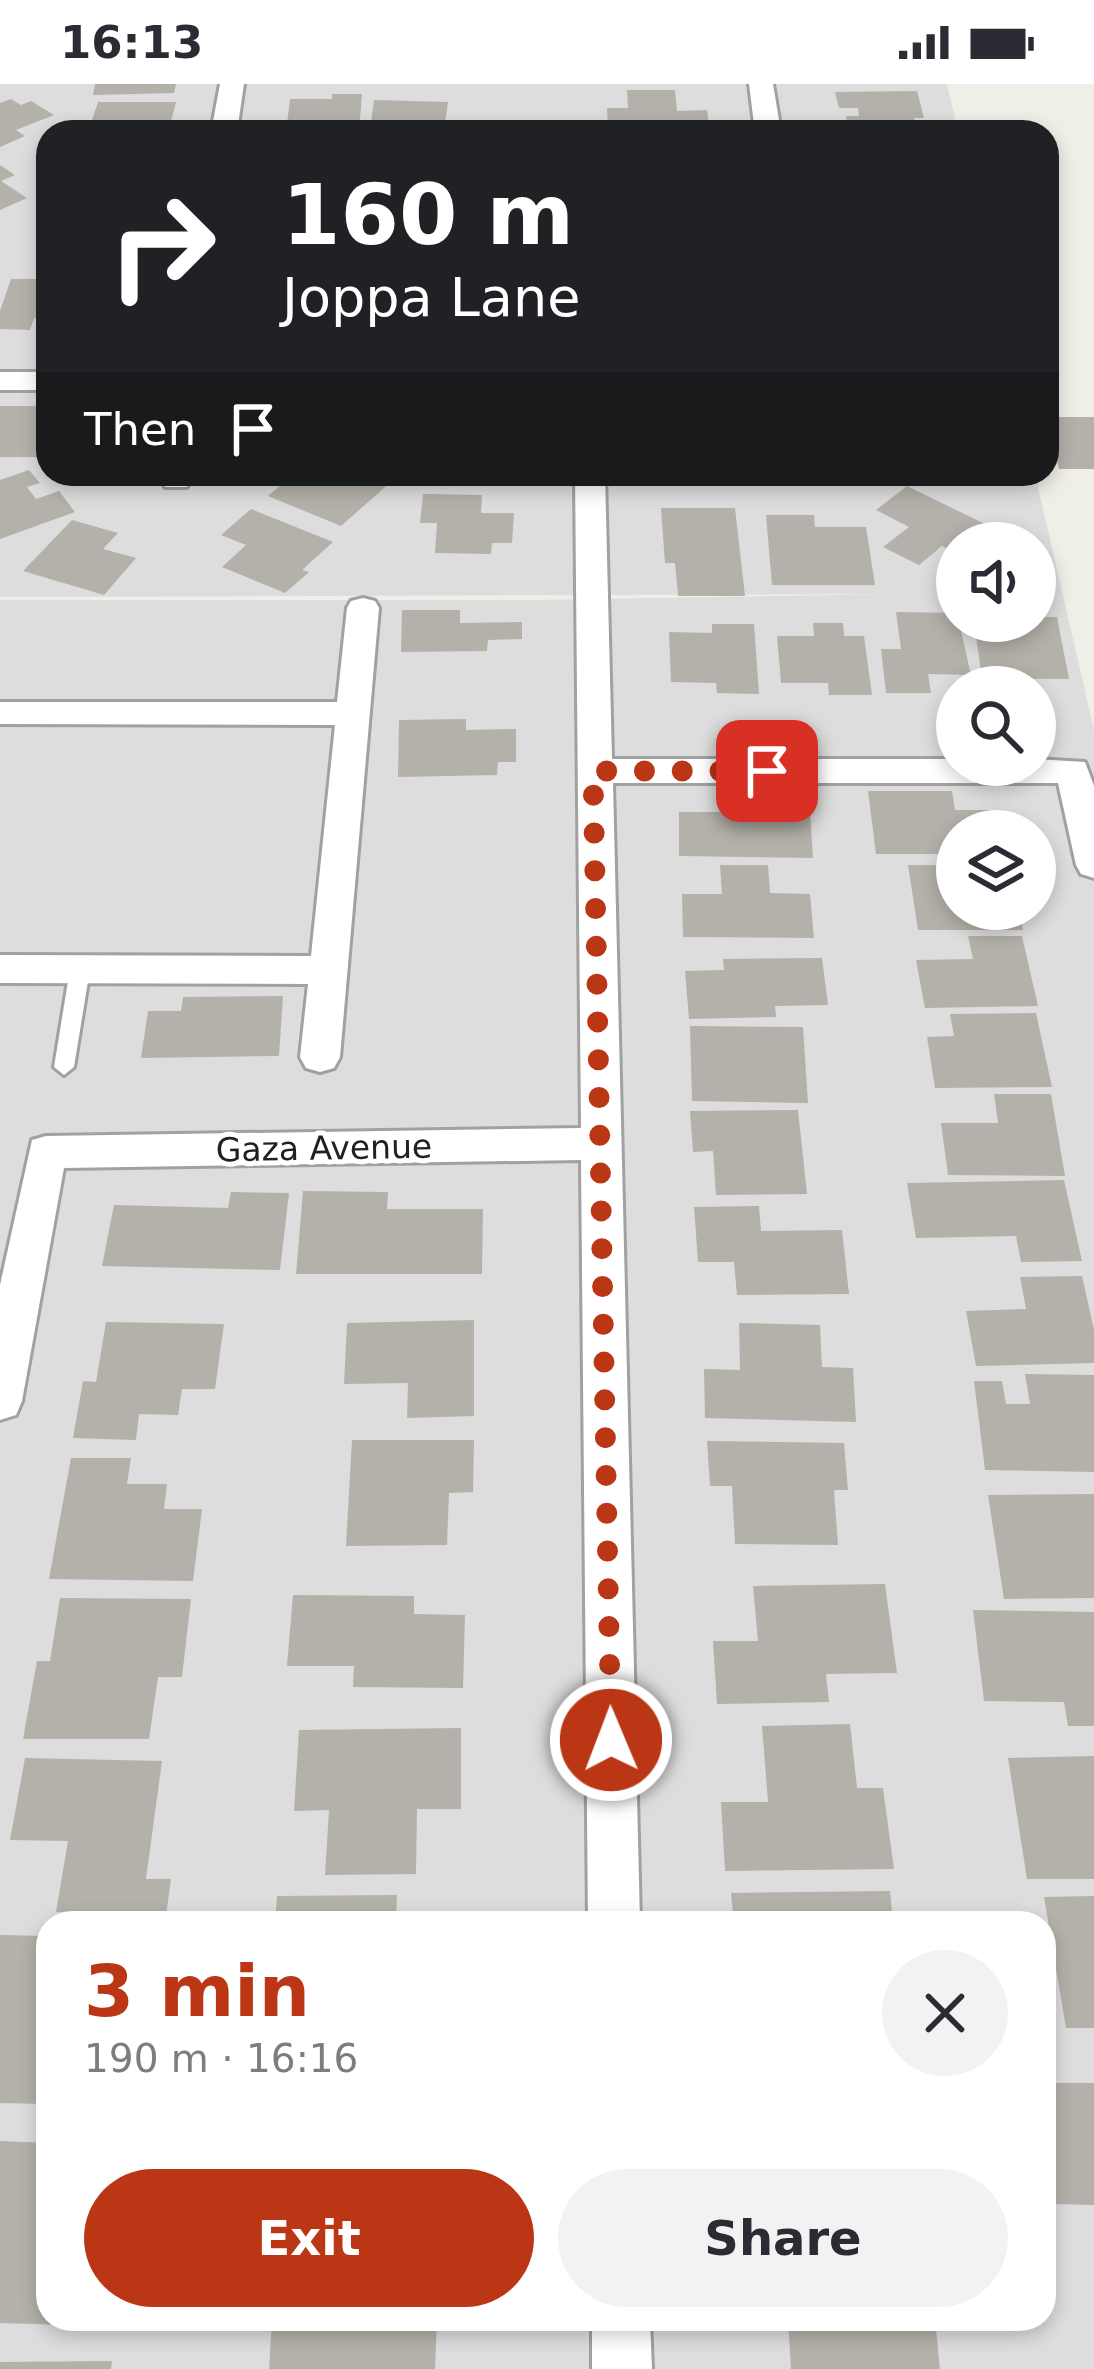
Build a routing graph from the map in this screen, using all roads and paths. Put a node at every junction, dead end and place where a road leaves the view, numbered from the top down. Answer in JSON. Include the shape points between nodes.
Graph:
{"nodes":[{"id":1,"x":232,"y":84,"type":"edge"},
{"id":2,"x":761,"y":84,"type":"edge"},
{"id":3,"x":226,"y":120,"type":"edge"},
{"id":4,"x":766,"y":120,"type":"edge"},
{"id":5,"x":0,"y":381,"type":"edge"},
{"id":6,"x":36,"y":381,"type":"edge"},
{"id":7,"x":590,"y":486,"type":"edge"},
{"id":8,"x":363,"y":608,"type":"dead end"},
{"id":9,"x":0,"y":713,"type":"edge"},
{"id":10,"x":351,"y":713,"type":"junction"},
{"id":11,"x":593,"y":771,"type":"junction"},
{"id":12,"x":1094,"y":865,"type":"edge"},
{"id":13,"x":0,"y":969,"type":"edge"},
{"id":14,"x":80,"y":969,"type":"junction"},
{"id":15,"x":327,"y":970,"type":"junction"},
{"id":16,"x":320,"y":1057,"type":"dead end"},
{"id":17,"x":64,"y":1067,"type":"dead end"},
{"id":18,"x":601,"y":1144,"type":"junction"},
{"id":19,"x":0,"y":1401,"type":"edge"},
{"id":20,"x":614,"y":1911,"type":"edge"},
{"id":21,"x":621,"y":2331,"type":"edge"},
{"id":22,"x":622,"y":2369,"type":"edge"}],
"edges":[{"from":1,"to":3,"type":"street"},
{"from":2,"to":4,"type":"street"},
{"from":5,"to":6,"type":"street"},
{"from":7,"to":11,"type":"street"},
{"from":8,"to":10,"type":"street"},
{"from":9,"to":10,"type":"street"},
{"from":10,"to":15,"type":"street"},
{"from":11,"to":12,"type":"street","via":[[1073,770]]},
{"from":11,"to":18,"type":"street"},
{"from":13,"to":14,"type":"street"},
{"from":14,"to":15,"type":"street"},
{"from":14,"to":17,"type":"lane"},
{"from":15,"to":16,"type":"street"},
{"from":18,"to":19,"type":"street","name":"Gaza Avenue","via":[[46,1152]]},
{"from":18,"to":20,"type":"street"},
{"from":21,"to":22,"type":"street"}]}
